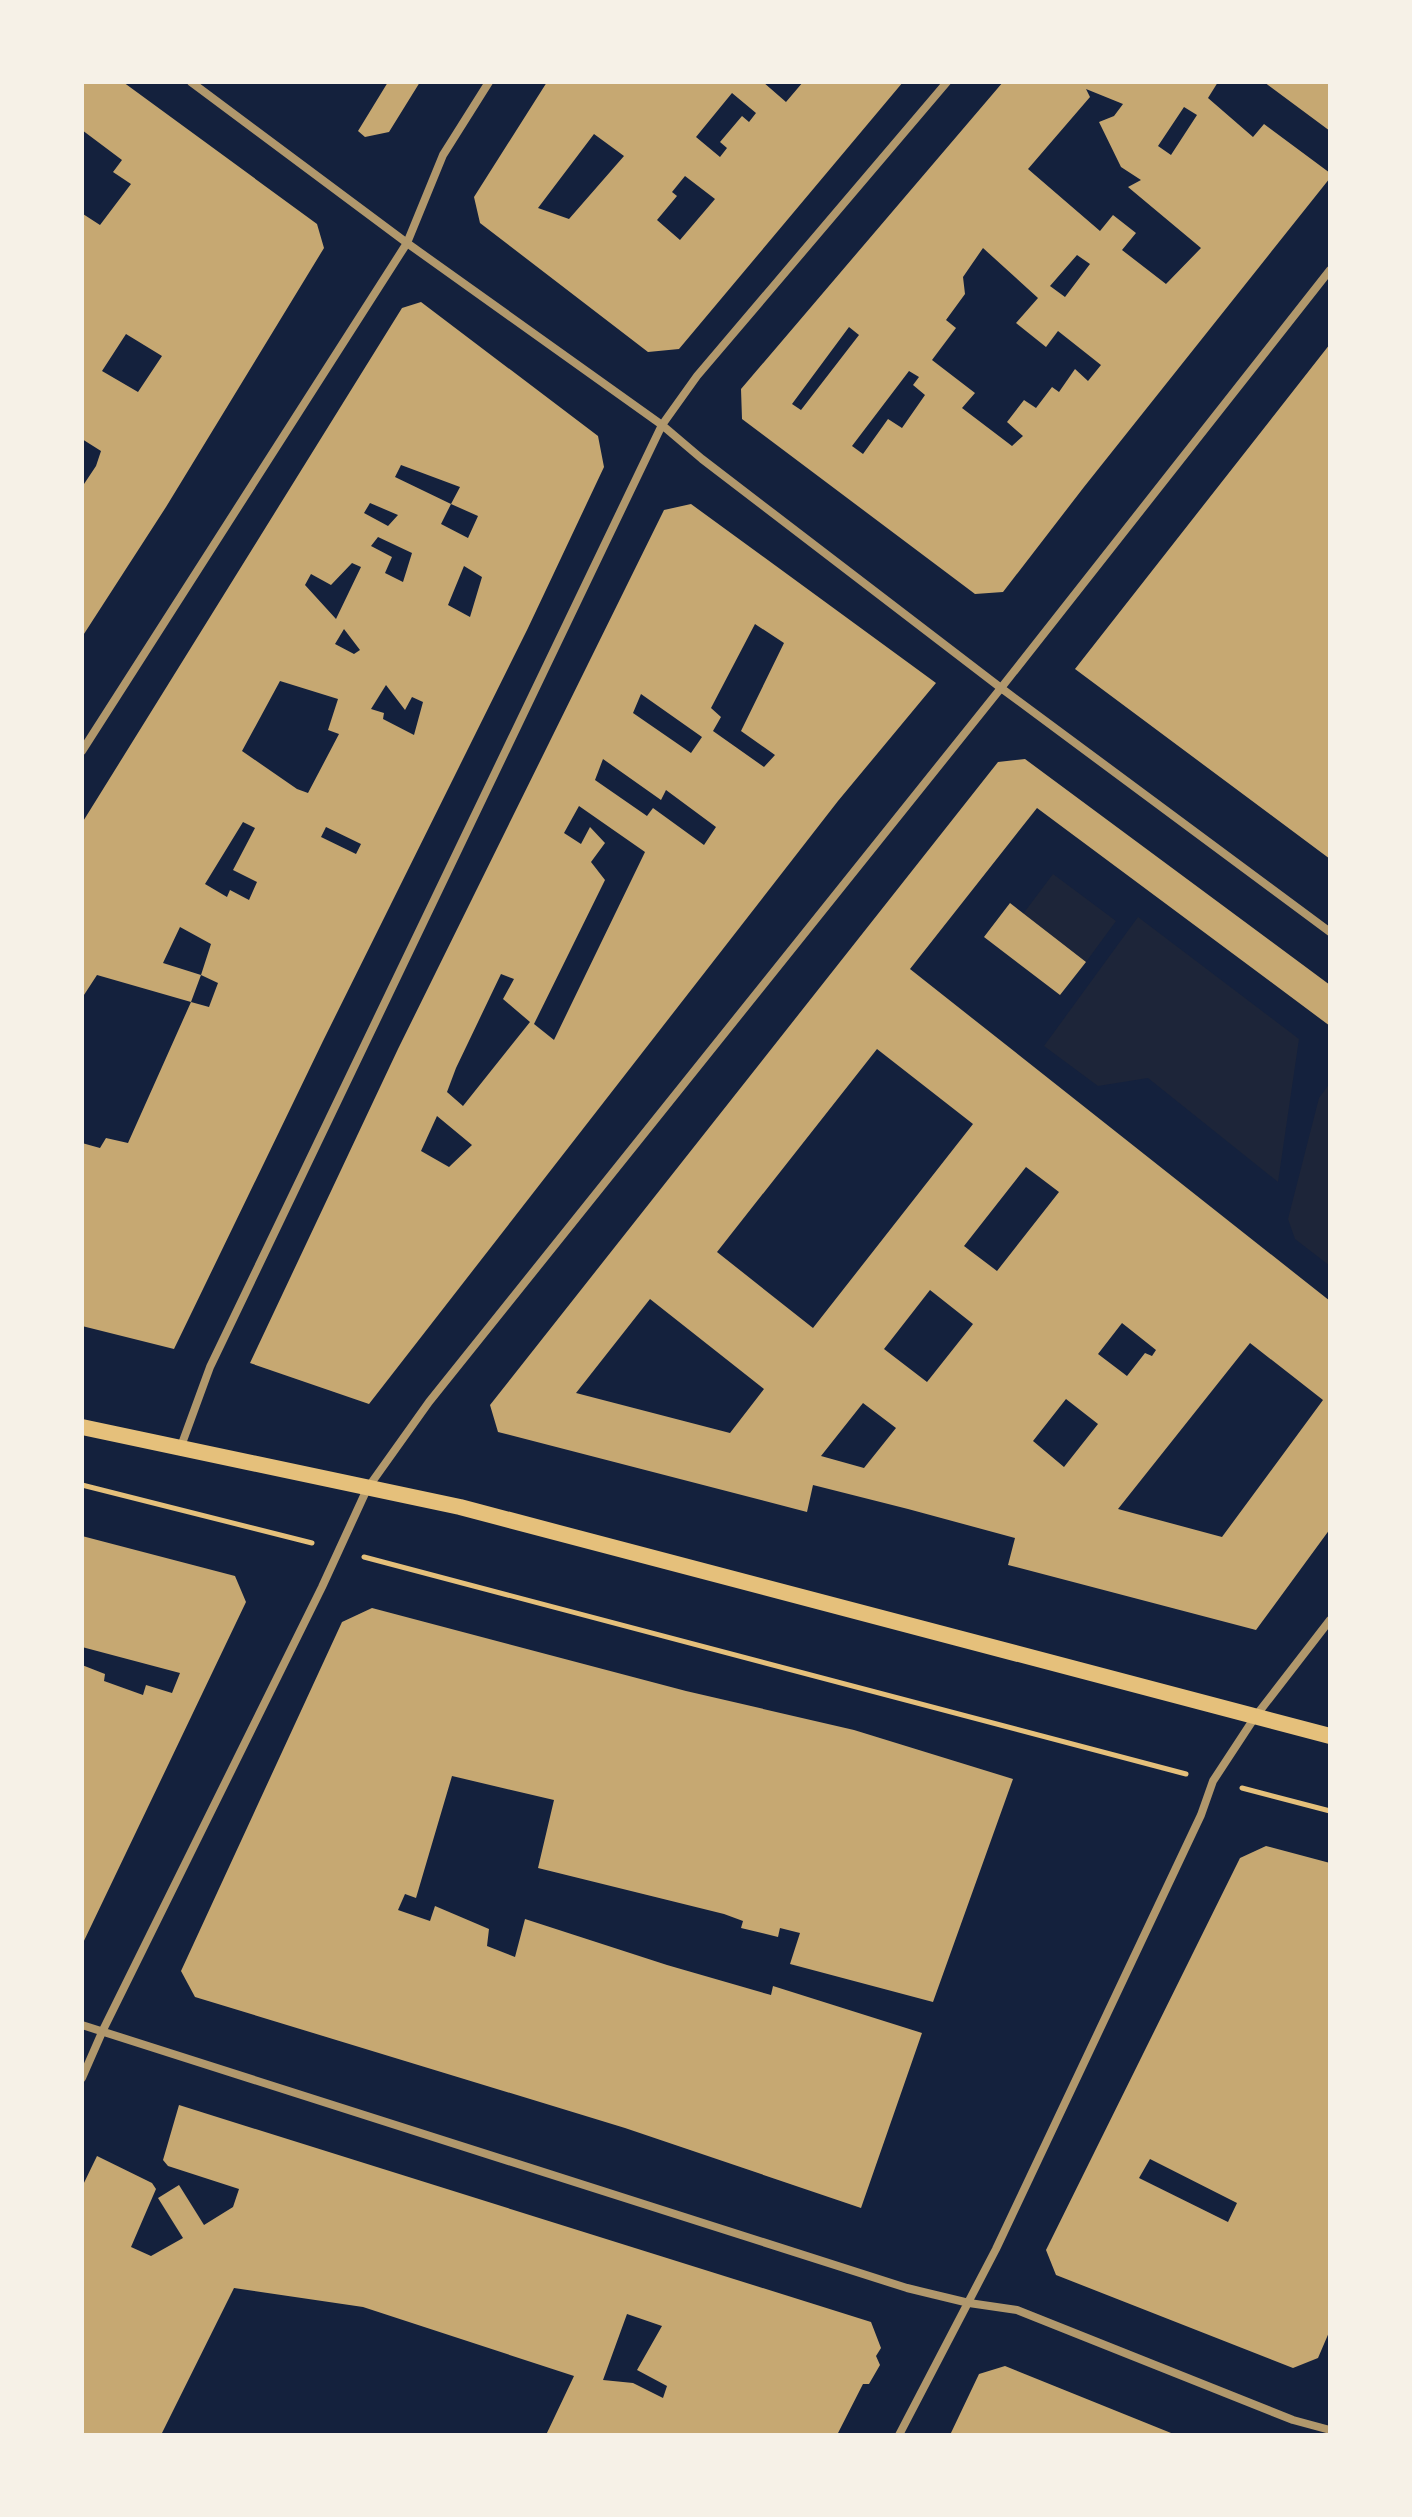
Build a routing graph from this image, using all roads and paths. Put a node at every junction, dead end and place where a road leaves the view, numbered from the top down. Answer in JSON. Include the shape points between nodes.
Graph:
{"nodes":[{"id":1,"x":191,"y":82,"type":"edge"},
{"id":2,"x":489,"y":82,"type":"edge"},
{"id":3,"x":947,"y":82,"type":"edge"},
{"id":4,"x":407,"y":243,"type":"junction"},
{"id":5,"x":1330,"y":270,"type":"edge"},
{"id":6,"x":662,"y":425,"type":"junction"},
{"id":7,"x":1001,"y":688,"type":"junction"},
{"id":8,"x":82,"y":751,"type":"edge"},
{"id":9,"x":1330,"y":932,"type":"edge"},
{"id":10,"x":82,"y":1427,"type":"edge"},
{"id":11,"x":180,"y":1450,"type":"junction"},
{"id":12,"x":82,"y":1485,"type":"edge"},
{"id":13,"x":367,"y":1489,"type":"junction"},
{"id":14,"x":337,"y":1550,"type":"junction"},
{"id":15,"x":1330,"y":1620,"type":"edge"},
{"id":16,"x":1255,"y":1717,"type":"junction"},
{"id":17,"x":1330,"y":1736,"type":"edge"},
{"id":18,"x":1213,"y":1781,"type":"junction"},
{"id":19,"x":1330,"y":1811,"type":"edge"},
{"id":20,"x":82,"y":2025,"type":"edge"},
{"id":21,"x":103,"y":2030,"type":"junction"},
{"id":22,"x":82,"y":2078,"type":"edge"},
{"id":23,"x":969,"y":2303,"type":"junction"},
{"id":24,"x":1330,"y":2430,"type":"edge"},
{"id":25,"x":899,"y":2435,"type":"edge"}],
"edges":[{"from":1,"to":4,"type":"street"},
{"from":2,"to":4,"type":"street","via":[[443,155]]},
{"from":3,"to":6,"type":"street","via":[[697,376]]},
{"from":4,"to":6,"type":"street"},
{"from":4,"to":8,"type":"street"},
{"from":5,"to":7,"type":"street"},
{"from":6,"to":7,"type":"street"},
{"from":6,"to":11,"type":"street","via":[[210,1367]]},
{"from":7,"to":9,"type":"street"},
{"from":7,"to":13,"type":"street","via":[[429,1402]]},
{"from":10,"to":11,"type":"main road"},
{"from":11,"to":13,"type":"main road"},
{"from":12,"to":14,"type":"path"},
{"from":13,"to":14,"type":"street"},
{"from":13,"to":16,"type":"main road","via":[[481,1513]]},
{"from":14,"to":18,"type":"path"},
{"from":14,"to":21,"type":"street"},
{"from":15,"to":16,"type":"street"},
{"from":16,"to":17,"type":"main road"},
{"from":16,"to":18,"type":"street"},
{"from":18,"to":19,"type":"path"},
{"from":18,"to":23,"type":"street"},
{"from":20,"to":21,"type":"street"},
{"from":21,"to":22,"type":"street"},
{"from":21,"to":23,"type":"street","via":[[907,2288]]},
{"from":23,"to":24,"type":"street","via":[[1017,2310]]},
{"from":23,"to":25,"type":"street"}]}
